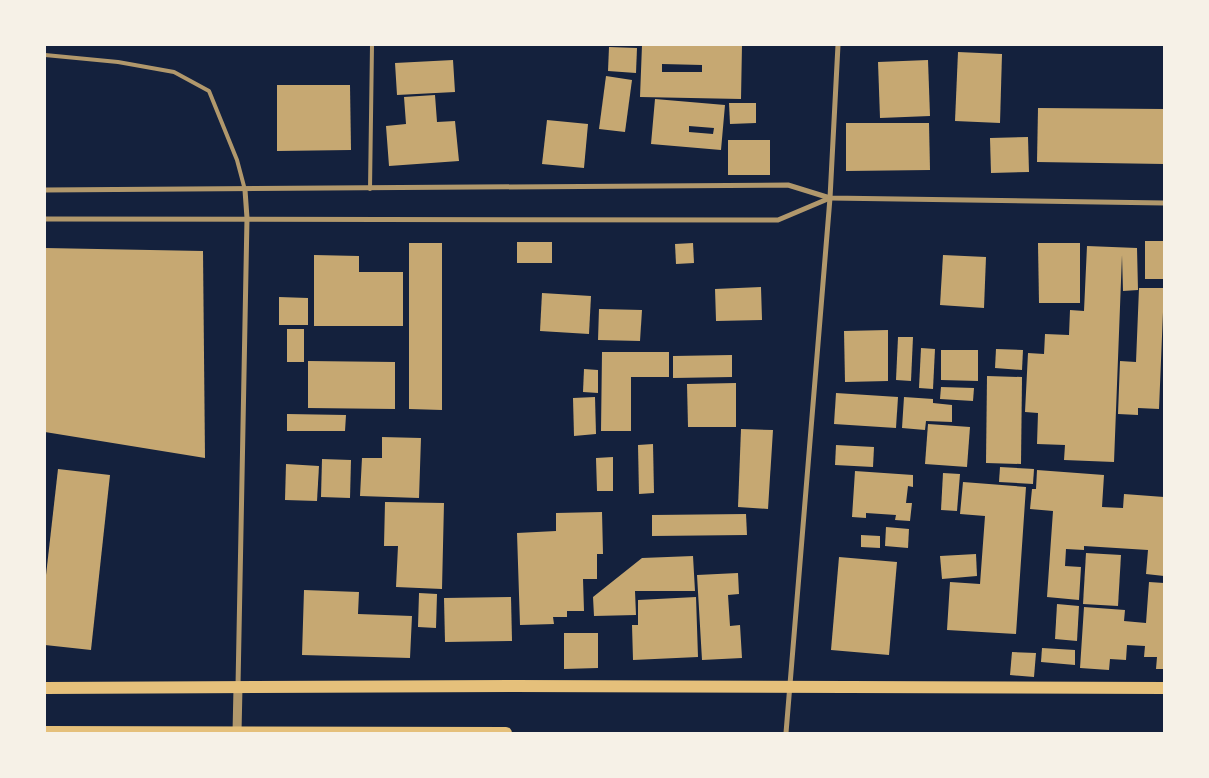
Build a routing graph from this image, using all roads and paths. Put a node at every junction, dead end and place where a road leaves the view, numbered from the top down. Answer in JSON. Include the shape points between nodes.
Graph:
{"nodes":[{"id":1,"x":372,"y":45,"type":"edge"},
{"id":2,"x":838,"y":45,"type":"edge"},
{"id":3,"x":45,"y":54,"type":"edge"},
{"id":4,"x":370,"y":189,"type":"junction"},
{"id":5,"x":45,"y":190,"type":"edge"},
{"id":6,"x":245,"y":190,"type":"junction"},
{"id":7,"x":830,"y":198,"type":"junction"},
{"id":8,"x":1164,"y":203,"type":"edge"},
{"id":9,"x":247,"y":218,"type":"junction"},
{"id":10,"x":45,"y":219,"type":"edge"},
{"id":11,"x":238,"y":687,"type":"junction"},
{"id":12,"x":790,"y":687,"type":"junction"},
{"id":13,"x":45,"y":688,"type":"edge"},
{"id":14,"x":1164,"y":688,"type":"edge"},
{"id":15,"x":45,"y":732,"type":"edge"},
{"id":16,"x":237,"y":733,"type":"edge"},
{"id":17,"x":506,"y":733,"type":"edge"},
{"id":18,"x":786,"y":733,"type":"edge"}],
"edges":[{"from":1,"to":4,"type":"lane"},
{"from":2,"to":7,"type":"street"},
{"from":3,"to":6,"type":"lane","via":[[174,72],[209,91],[238,160]]},
{"from":4,"to":6,"type":"street"},
{"from":4,"to":7,"type":"street","via":[[788,185]]},
{"from":5,"to":6,"type":"street"},
{"from":6,"to":9,"type":"street"},
{"from":7,"to":8,"type":"street"},
{"from":7,"to":9,"type":"street","via":[[778,220]]},
{"from":7,"to":12,"type":"street"},
{"from":9,"to":10,"type":"street"},
{"from":9,"to":11,"type":"street"},
{"from":11,"to":12,"type":"main road"},
{"from":11,"to":13,"type":"main road"},
{"from":11,"to":16,"type":"street"},
{"from":12,"to":14,"type":"main road"},
{"from":12,"to":18,"type":"street"},
{"from":15,"to":16,"type":"main road"},
{"from":16,"to":17,"type":"main road"}]}
